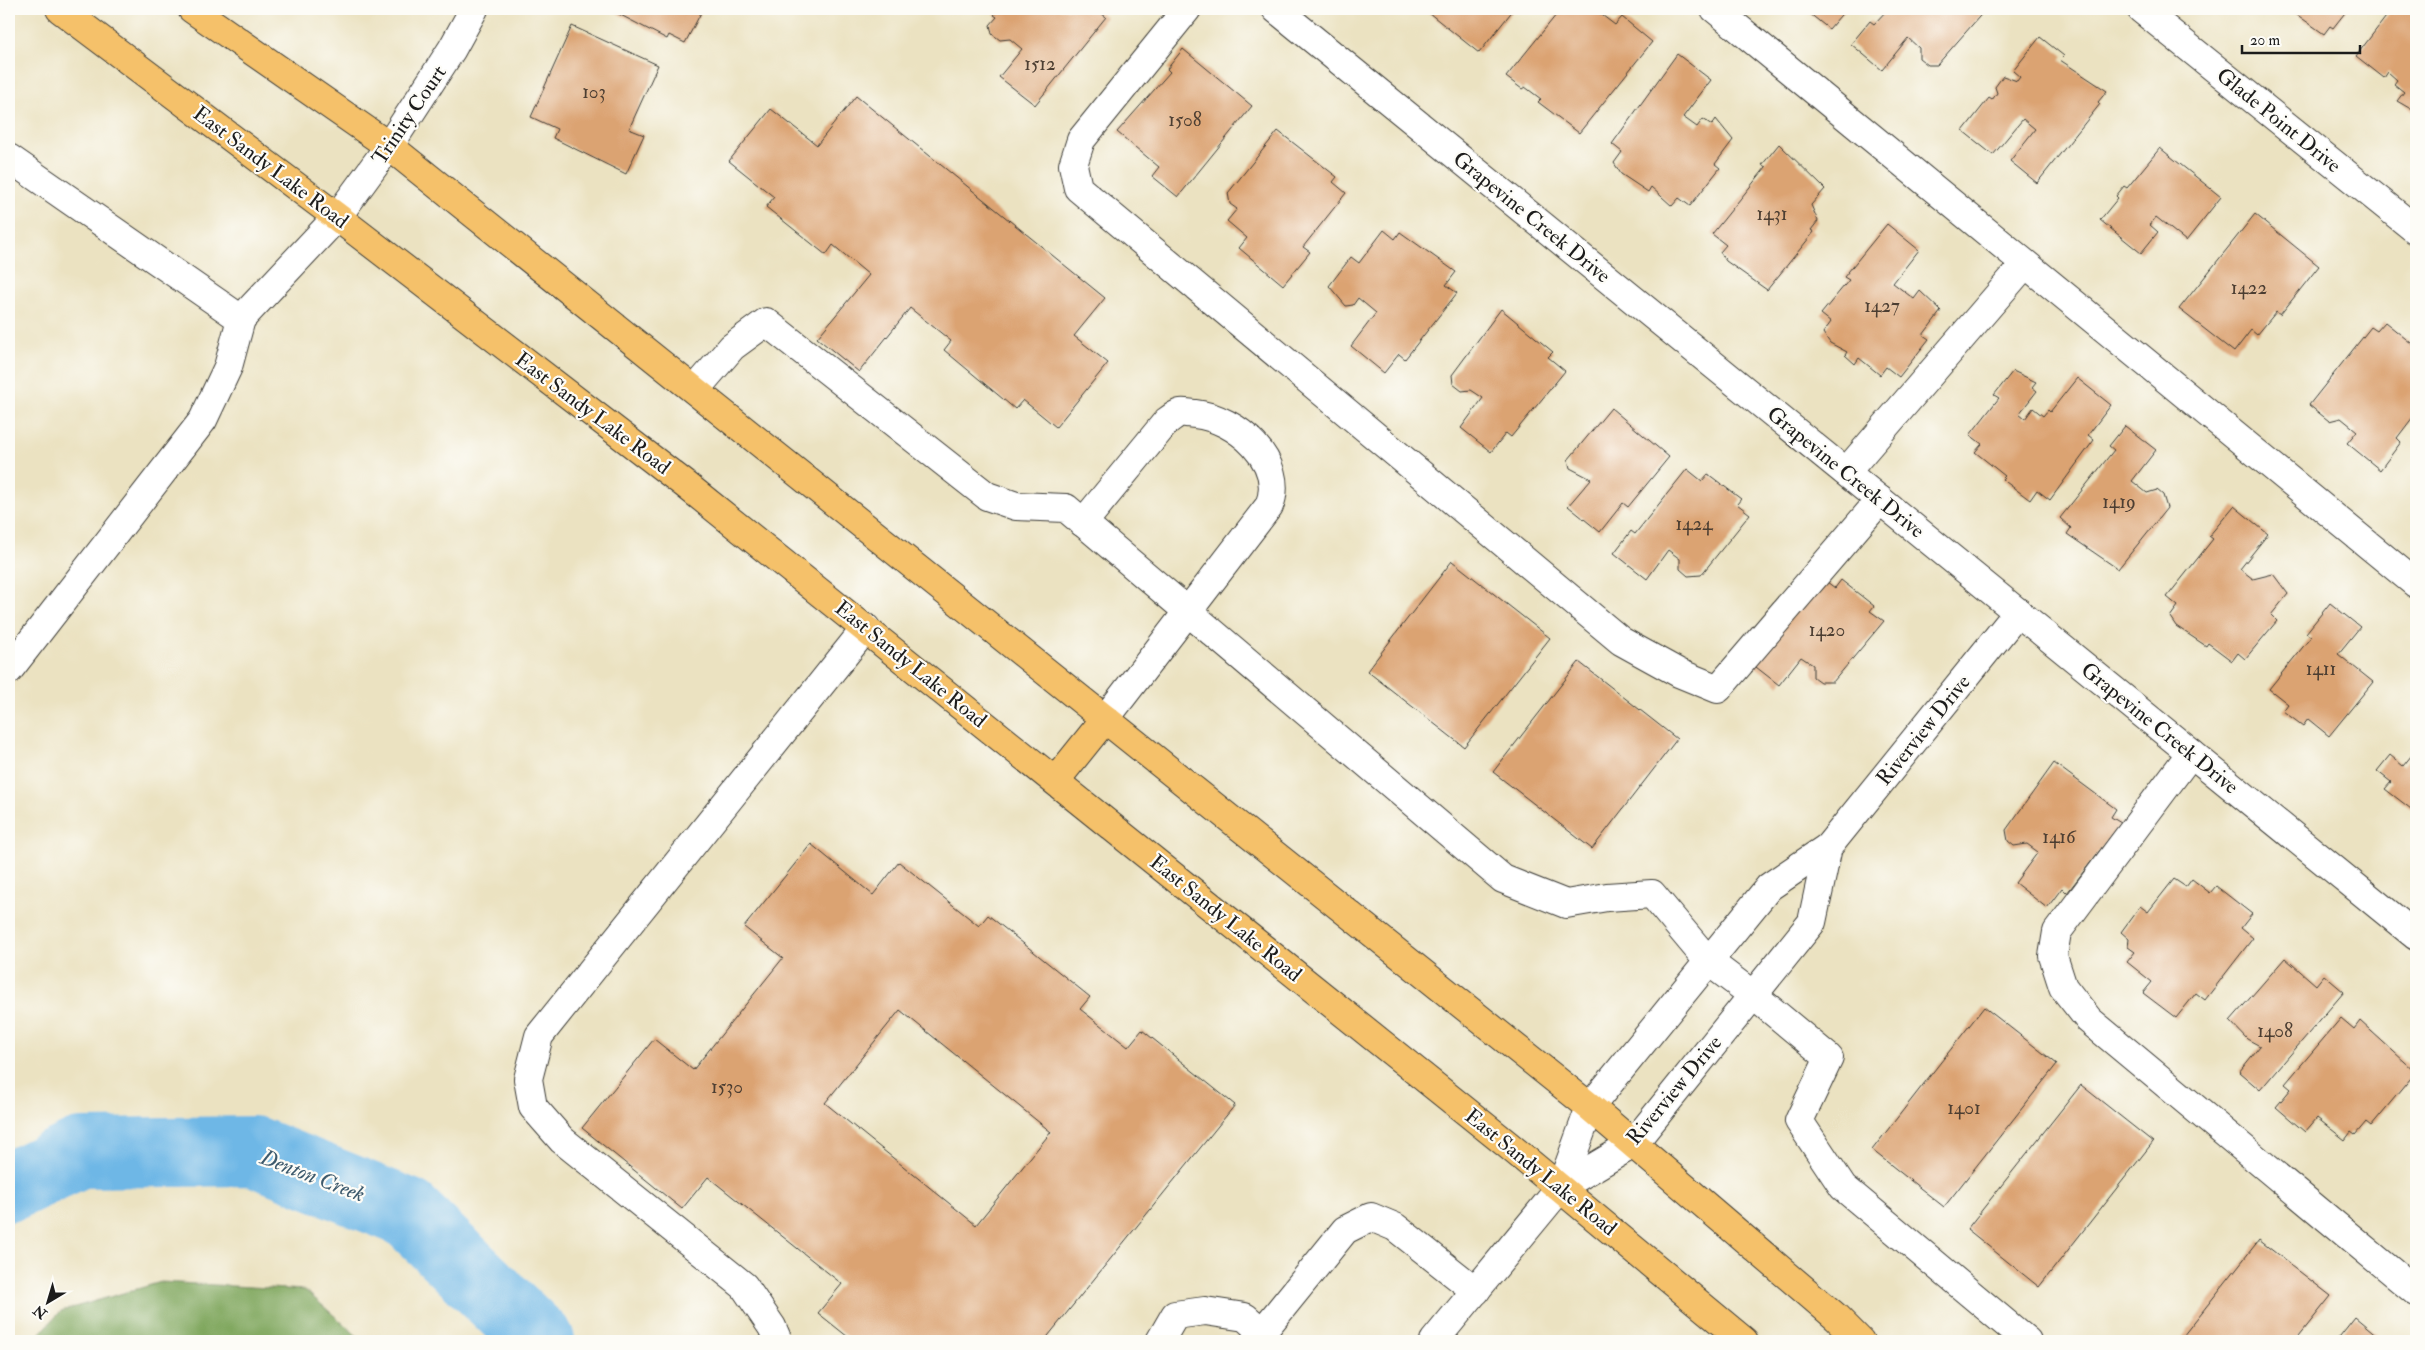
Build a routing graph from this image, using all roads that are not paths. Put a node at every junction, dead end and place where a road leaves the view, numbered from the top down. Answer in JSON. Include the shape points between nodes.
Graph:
{"nodes":[{"id":1,"x":60,"y":9,"type":"edge"},
{"id":2,"x":192,"y":9,"type":"edge"},
{"id":3,"x":474,"y":9,"type":"edge"},
{"id":4,"x":1188,"y":9,"type":"edge"},
{"id":5,"x":1276,"y":9,"type":"edge"},
{"id":6,"x":1715,"y":9,"type":"edge"},
{"id":7,"x":2141,"y":9,"type":"edge"},
{"id":8,"x":389,"y":146,"type":"junction"},
{"id":9,"x":9,"y":158,"type":"edge"},
{"id":10,"x":337,"y":216,"type":"junction"},
{"id":11,"x":2416,"y":230,"type":"edge"},
{"id":12,"x":2025,"y":264,"type":"junction"},
{"id":13,"x":240,"y":320,"type":"junction"},
{"id":14,"x":695,"y":390,"type":"junction"},
{"id":15,"x":1846,"y":472,"type":"junction"},
{"id":16,"x":1880,"y":500,"type":"junction"},
{"id":17,"x":1083,"y":523,"type":"junction"},
{"id":18,"x":2416,"y":584,"type":"edge"},
{"id":19,"x":1188,"y":611,"type":"junction"},
{"id":20,"x":2018,"y":612,"type":"junction"},
{"id":21,"x":866,"y":628,"type":"junction"},
{"id":22,"x":9,"y":670,"type":"edge"},
{"id":23,"x":1105,"y":719,"type":"junction"},
{"id":24,"x":2191,"y":753,"type":"junction"},
{"id":25,"x":1056,"y":780,"type":"junction"},
{"id":26,"x":1828,"y":847,"type":"junction"},
{"id":27,"x":2416,"y":936,"type":"edge"},
{"id":28,"x":1708,"y":961,"type":"junction"},
{"id":29,"x":1753,"y":995,"type":"junction"},
{"id":30,"x":1590,"y":1107,"type":"junction"},
{"id":31,"x":1633,"y":1144,"type":"junction"},
{"id":32,"x":1561,"y":1188,"type":"junction"},
{"id":33,"x":1476,"y":1291,"type":"junction"},
{"id":34,"x":2416,"y":1292,"type":"edge"},
{"id":35,"x":1258,"y":1336,"type":"edge"},
{"id":36,"x":778,"y":1341,"type":"edge"},
{"id":37,"x":1160,"y":1341,"type":"edge"},
{"id":38,"x":1434,"y":1341,"type":"edge"},
{"id":39,"x":1744,"y":1341,"type":"edge"},
{"id":40,"x":1860,"y":1341,"type":"edge"},
{"id":41,"x":2027,"y":1341,"type":"edge"}],
"edges":[{"from":1,"to":10,"type":"main road","name":"East Sandy Lake Road"},
{"from":2,"to":8,"type":"main road"},
{"from":3,"to":8,"type":"street","name":"Trinity Court"},
{"from":4,"to":16,"type":"street","via":[[1081,140],[1073,165],[1078,188],[1620,641],[1679,673],[1718,689]]},
{"from":5,"to":15,"type":"street","name":"Grapevine Creek Drive"},
{"from":6,"to":12,"type":"street"},
{"from":7,"to":11,"type":"street","name":"Glade Point Drive"},
{"from":8,"to":10,"type":"street","name":"Trinity Court"},
{"from":8,"to":14,"type":"main road"},
{"from":9,"to":13,"type":"street"},
{"from":10,"to":13,"type":"street","name":"Trinity Court"},
{"from":10,"to":21,"type":"main road","name":"East Sandy Lake Road","via":[[686,484]]},
{"from":12,"to":15,"type":"street"},
{"from":12,"to":18,"type":"street"},
{"from":13,"to":22,"type":"street","via":[[228,367],[203,420]]},
{"from":14,"to":17,"type":"street","via":[[732,347],[766,322],[987,496],[1016,506],[1066,508]]},
{"from":14,"to":23,"type":"main road"},
{"from":15,"to":16,"type":"street","name":"Grapevine Creek Drive"},
{"from":16,"to":20,"type":"street","name":"Grapevine Creek Drive"},
{"from":17,"to":19,"type":"street"},
{"from":17,"to":19,"type":"street","via":[[1167,421],[1180,412],[1206,415],[1227,424],[1252,442],[1269,466],[1274,494],[1269,506]]},
{"from":19,"to":23,"type":"street"},
{"from":19,"to":28,"type":"street","via":[[1503,879],[1566,904],[1652,894]]},
{"from":20,"to":24,"type":"street","name":"Grapevine Creek Drive"},
{"from":20,"to":26,"type":"street","name":"Riverview Drive"},
{"from":21,"to":25,"type":"main road","name":"East Sandy Lake Road"},
{"from":21,"to":36,"type":"street","via":[[540,1036],[528,1079],[533,1107],[562,1140],[744,1286]]},
{"from":23,"to":25,"type":"main road"},
{"from":23,"to":30,"type":"main road"},
{"from":24,"to":27,"type":"street","name":"Grapevine Creek Drive"},
{"from":24,"to":34,"type":"street","via":[[2057,932],[2053,956],[2063,987],[2089,1020]]},
{"from":25,"to":32,"type":"main road","name":"East Sandy Lake Road"},
{"from":26,"to":28,"type":"street","name":"Riverview Drive","via":[[1768,887]]},
{"from":26,"to":29,"type":"street","name":"Riverview Drive","via":[[1812,922]]},
{"from":28,"to":29,"type":"street"},
{"from":28,"to":30,"type":"street","name":"Riverview Drive"},
{"from":29,"to":31,"type":"street","name":"Riverview Drive"},
{"from":29,"to":41,"type":"street","via":[[1829,1058],[1800,1121],[1843,1187]]},
{"from":30,"to":31,"type":"main road"},
{"from":30,"to":32,"type":"street","name":"Riverview Drive"},
{"from":31,"to":32,"type":"street","name":"Riverview Drive"},
{"from":31,"to":40,"type":"main road"},
{"from":32,"to":33,"type":"street"},
{"from":32,"to":39,"type":"main road","name":"East Sandy Lake Road"},
{"from":33,"to":35,"type":"street","via":[[1395,1227],[1371,1217],[1345,1230]]},
{"from":33,"to":38,"type":"street"},
{"from":35,"to":37,"type":"street","via":[[1245,1317],[1205,1311],[1175,1315]]}]}
